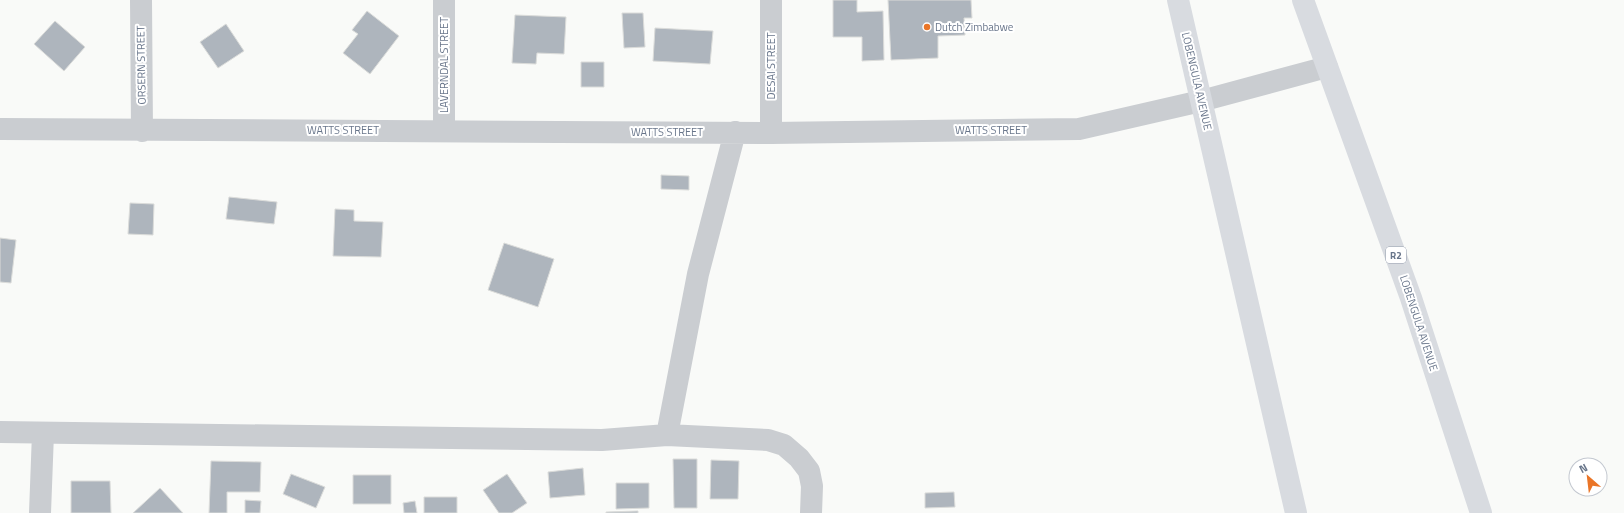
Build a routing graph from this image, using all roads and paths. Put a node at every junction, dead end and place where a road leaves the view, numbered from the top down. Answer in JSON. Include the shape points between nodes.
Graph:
{"nodes":[{"id":1,"x":141,"y":0,"type":"edge"},
{"id":2,"x":444,"y":0,"type":"edge"},
{"id":3,"x":771,"y":0,"type":"edge"},
{"id":4,"x":1178,"y":0,"type":"edge"},
{"id":5,"x":1303,"y":0,"type":"edge"},
{"id":6,"x":1327,"y":67,"type":"junction"},
{"id":7,"x":1201,"y":102,"type":"junction"},
{"id":8,"x":0,"y":129,"type":"edge"},
{"id":9,"x":142,"y":130,"type":"junction"},
{"id":10,"x":444,"y":130,"type":"junction"},
{"id":11,"x":734,"y":132,"type":"junction"},
{"id":12,"x":771,"y":133,"type":"junction"},
{"id":13,"x":0,"y":432,"type":"edge"},
{"id":14,"x":43,"y":433,"type":"junction"},
{"id":15,"x":666,"y":435,"type":"junction"},
{"id":16,"x":40,"y":513,"type":"edge"},
{"id":17,"x":811,"y":513,"type":"edge"},
{"id":18,"x":1296,"y":513,"type":"edge"},
{"id":19,"x":1481,"y":513,"type":"edge"}],
"edges":[{"from":1,"to":9,"type":"street","name":"ORSERN STREET"},
{"from":2,"to":10,"type":"street","name":"LAVERNDAL STREET"},
{"from":3,"to":12,"type":"street","name":"DESAI STREET"},
{"from":4,"to":7,"type":"highway","name":"LOBENGULA AVENUE"},
{"from":5,"to":6,"type":"highway","name":"LOBENGULA AVENUE","number":"R2"},
{"from":6,"to":7,"type":"street","name":"WATTS STREET"},
{"from":6,"to":19,"type":"highway","name":"LOBENGULA AVENUE","number":"R2","via":[[1411,298]]},
{"from":7,"to":12,"type":"street","name":"WATTS STREET","via":[[1079,129]]},
{"from":7,"to":18,"type":"highway","name":"LOBENGULA AVENUE"},
{"from":8,"to":9,"type":"street","name":"WATTS STREET"},
{"from":9,"to":10,"type":"street","name":"WATTS STREET"},
{"from":10,"to":11,"type":"street","name":"WATTS STREET"},
{"from":11,"to":12,"type":"street","name":"WATTS STREET"},
{"from":11,"to":15,"type":"street","via":[[698,274]]},
{"from":13,"to":14,"type":"street"},
{"from":14,"to":15,"type":"street","via":[[602,440]]},
{"from":14,"to":16,"type":"street"},
{"from":15,"to":17,"type":"street","via":[[768,440],[784,445],[809,471],[812,486]]}]}
